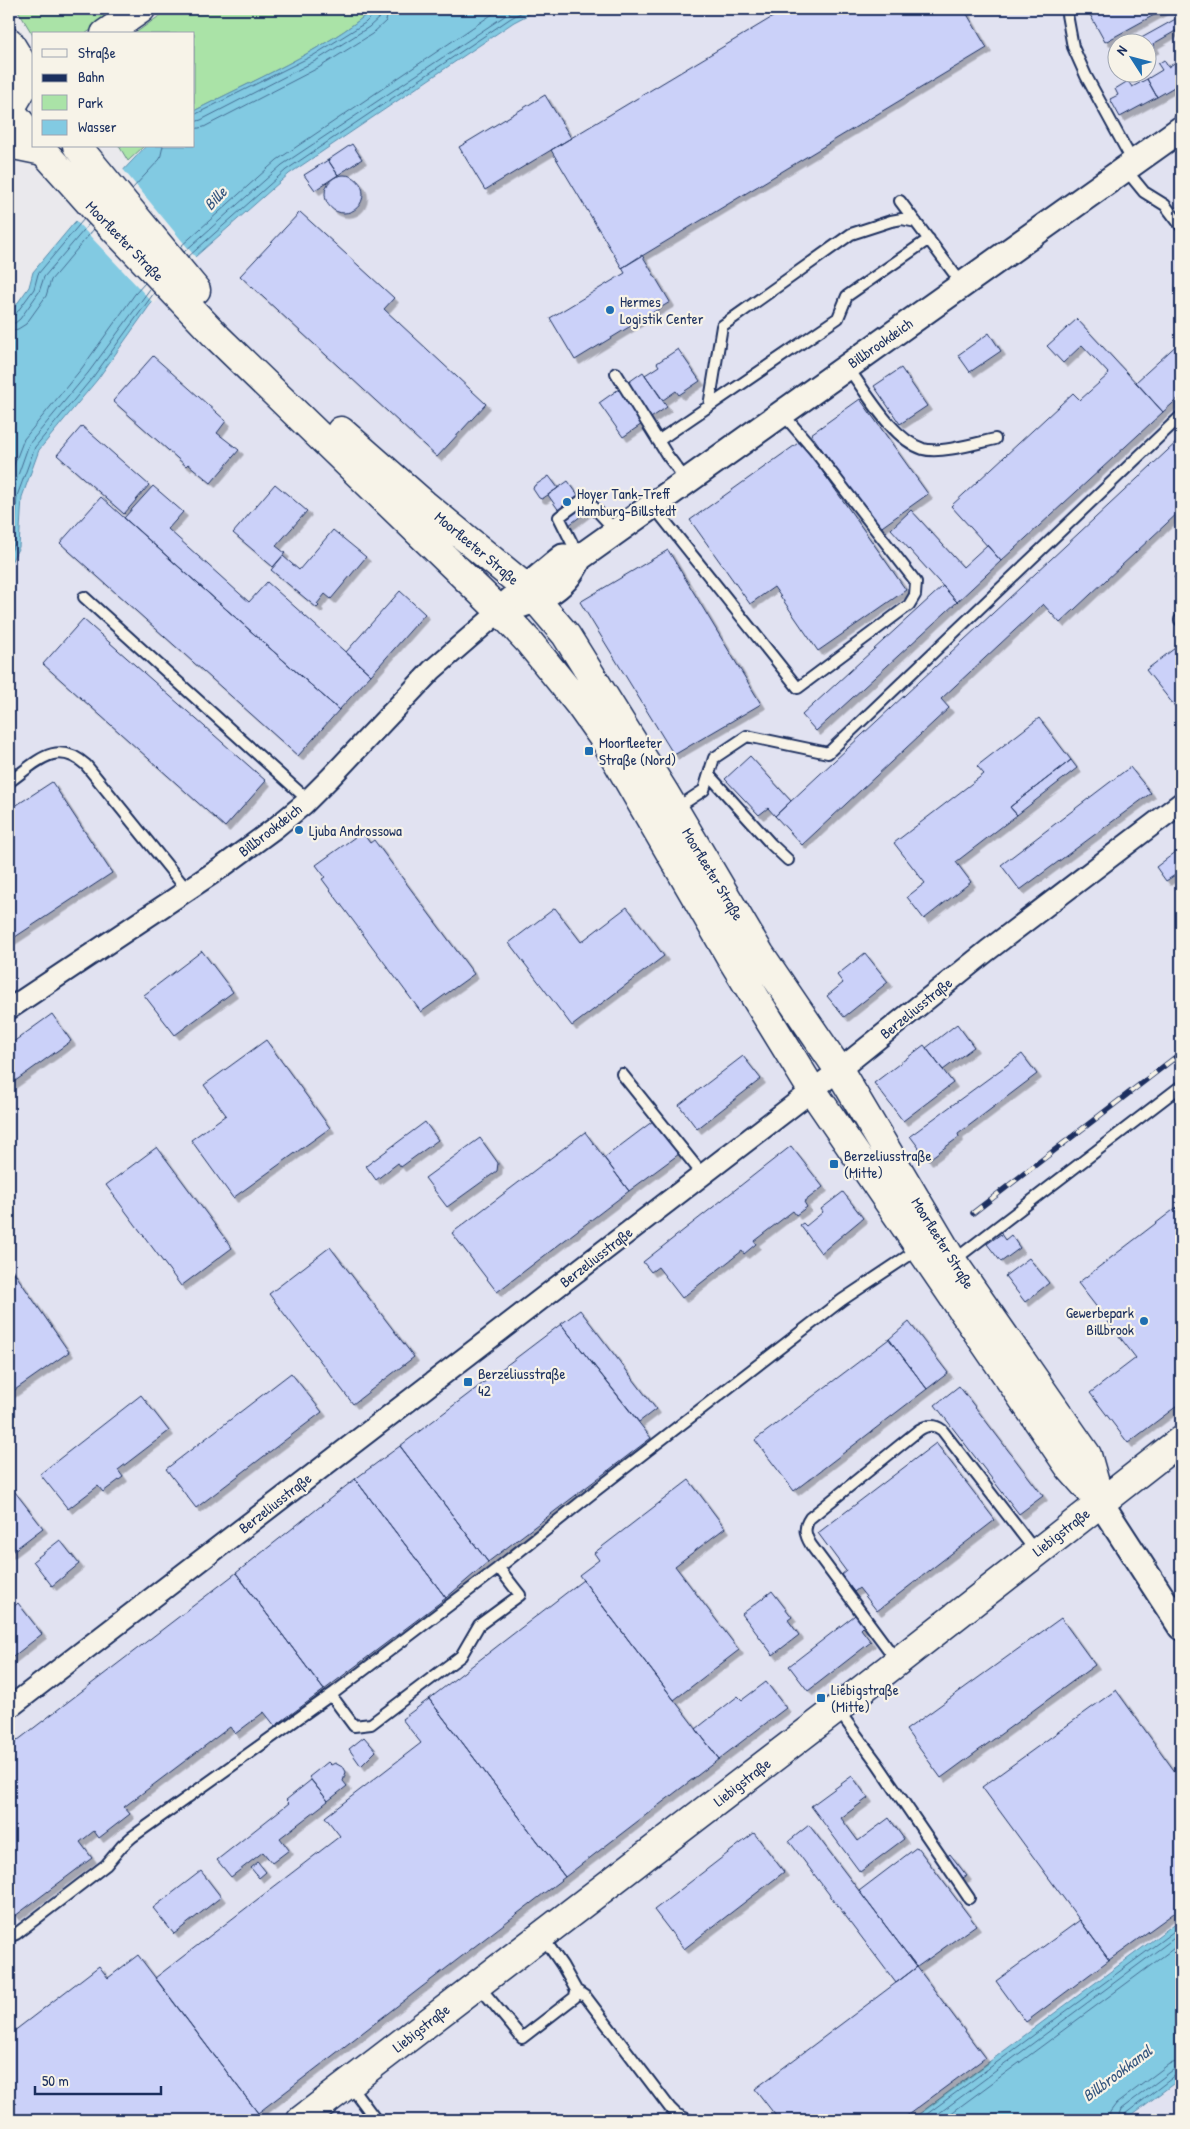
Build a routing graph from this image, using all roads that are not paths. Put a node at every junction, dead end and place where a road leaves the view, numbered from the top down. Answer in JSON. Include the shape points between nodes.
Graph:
{"nodes":[{"id":1,"x":141,"y":9,"type":"edge"},
{"id":2,"x":1066,"y":9,"type":"edge"},
{"id":3,"x":108,"y":32,"type":"edge"},
{"id":4,"x":9,"y":42,"type":"edge"},
{"id":5,"x":27,"y":78,"type":"edge"},
{"id":6,"x":9,"y":109,"type":"edge"},
{"id":7,"x":1181,"y":128,"type":"edge"},
{"id":8,"x":32,"y":137,"type":"edge"},
{"id":9,"x":9,"y":144,"type":"edge"},
{"id":10,"x":43,"y":151,"type":"edge"},
{"id":11,"x":84,"y":155,"type":"edge"},
{"id":12,"x":1129,"y":166,"type":"junction"},
{"id":13,"x":900,"y":201,"type":"dead end"},
{"id":14,"x":916,"y":222,"type":"junction"},
{"id":15,"x":1181,"y":226,"type":"edge"},
{"id":16,"x":929,"y":239,"type":"junction"},
{"id":17,"x":962,"y":285,"type":"junction"},
{"id":18,"x":181,"y":287,"type":"junction"},
{"id":19,"x":223,"y":331,"type":"junction"},
{"id":20,"x":847,"y":367,"type":"junction"},
{"id":21,"x":616,"y":373,"type":"dead end"},
{"id":22,"x":709,"y":406,"type":"junction"},
{"id":23,"x":782,"y":413,"type":"junction"},
{"id":24,"x":1181,"y":416,"type":"edge"},
{"id":25,"x":995,"y":439,"type":"dead end"},
{"id":26,"x":658,"y":441,"type":"junction"},
{"id":27,"x":687,"y":481,"type":"junction"},
{"id":28,"x":653,"y":505,"type":"junction"},
{"id":29,"x":616,"y":532,"type":"junction"},
{"id":30,"x":579,"y":558,"type":"junction"},
{"id":31,"x":531,"y":594,"type":"junction"},
{"id":32,"x":84,"y":597,"type":"dead end"},
{"id":33,"x":500,"y":611,"type":"junction"},
{"id":34,"x":709,"y":775,"type":"junction"},
{"id":35,"x":9,"y":782,"type":"edge"},
{"id":36,"x":308,"y":800,"type":"junction"},
{"id":37,"x":1181,"y":803,"type":"edge"},
{"id":38,"x":674,"y":810,"type":"junction"},
{"id":39,"x":788,"y":860,"type":"dead end"},
{"id":40,"x":187,"y":890,"type":"junction"},
{"id":41,"x":9,"y":1009,"type":"edge"},
{"id":42,"x":839,"y":1070,"type":"junction"},
{"id":43,"x":622,"y":1074,"type":"dead end"},
{"id":44,"x":1181,"y":1086,"type":"edge"},
{"id":45,"x":812,"y":1090,"type":"junction"},
{"id":46,"x":703,"y":1175,"type":"junction"},
{"id":47,"x":928,"y":1242,"type":"junction"},
{"id":48,"x":944,"y":1267,"type":"junction"},
{"id":49,"x":1181,"y":1442,"type":"edge"},
{"id":50,"x":1100,"y":1502,"type":"junction"},
{"id":51,"x":1036,"y":1552,"type":"junction"},
{"id":52,"x":499,"y":1568,"type":"junction"},
{"id":53,"x":1181,"y":1628,"type":"edge"},
{"id":54,"x":898,"y":1662,"type":"junction"},
{"id":55,"x":331,"y":1695,"type":"junction"},
{"id":56,"x":9,"y":1708,"type":"edge"},
{"id":57,"x":837,"y":1709,"type":"junction"},
{"id":58,"x":969,"y":1898,"type":"dead end"},
{"id":59,"x":541,"y":1935,"type":"junction"},
{"id":60,"x":9,"y":1937,"type":"edge"},
{"id":61,"x":477,"y":1985,"type":"junction"},
{"id":62,"x":576,"y":1990,"type":"junction"},
{"id":63,"x":349,"y":2083,"type":"junction"},
{"id":64,"x":301,"y":2120,"type":"edge"},
{"id":65,"x":376,"y":2120,"type":"edge"},
{"id":66,"x":690,"y":2120,"type":"edge"}],
"edges":[{"from":1,"to":3,"type":"main road"},
{"from":2,"to":12,"type":"lane","via":[[1073,47]]},
{"from":4,"to":5,"type":"main road"},
{"from":5,"to":6,"type":"main road"},
{"from":6,"to":8,"type":"main road"},
{"from":7,"to":12,"type":"street","name":"Billbrookdeich"},
{"from":9,"to":10,"type":"main road"},
{"from":10,"to":18,"type":"main road","name":"Moorfleeter Straße","via":[[76,189]]},
{"from":11,"to":18,"type":"main road","name":"Moorfleeter Straße"},
{"from":12,"to":15,"type":"lane","via":[[1144,192],[1165,205]]},
{"from":12,"to":17,"type":"street","name":"Billbrookdeich"},
{"from":13,"to":14,"type":"lane"},
{"from":14,"to":16,"type":"lane"},
{"from":14,"to":22,"type":"lane","via":[[891,220],[851,234],[722,326]]},
{"from":16,"to":17,"type":"lane"},
{"from":16,"to":22,"type":"lane","via":[[847,296],[838,318]]},
{"from":17,"to":20,"type":"street","name":"Billbrookdeich"},
{"from":18,"to":19,"type":"main road"},
{"from":19,"to":31,"type":"main road","name":"Moorfleeter Straße"},
{"from":19,"to":33,"type":"main road","name":"Moorfleeter Straße"},
{"from":20,"to":23,"type":"street","name":"Billbrookdeich"},
{"from":20,"to":25,"type":"lane","via":[[895,431],[923,449],[953,449]]},
{"from":21,"to":26,"type":"lane"},
{"from":22,"to":26,"type":"lane"},
{"from":23,"to":27,"type":"street","name":"Billbrookdeich"},
{"from":23,"to":28,"type":"lane","via":[[916,582],[915,595],[909,606],[798,688]]},
{"from":24,"to":34,"type":"lane","via":[[828,753],[747,736],[714,758]]},
{"from":26,"to":27,"type":"lane"},
{"from":27,"to":28,"type":"street","name":"Billbrookdeich"},
{"from":28,"to":29,"type":"street","name":"Billbrookdeich"},
{"from":29,"to":30,"type":"street","name":"Billbrookdeich"},
{"from":29,"to":30,"type":"lane","via":[[585,498],[559,517]]},
{"from":30,"to":31,"type":"street","name":"Billbrookdeich","via":[[563,557]]},
{"from":31,"to":33,"type":"street","name":"Billbrookdeich"},
{"from":31,"to":38,"type":"main road","name":"Moorfleeter Straße","via":[[566,636]]},
{"from":32,"to":36,"type":"lane"},
{"from":33,"to":36,"type":"street","name":"Billbrookdeich","via":[[426,675]]},
{"from":33,"to":45,"type":"main road","name":"Moorfleeter Straße","via":[[573,696],[606,742],[734,964]]},
{"from":34,"to":38,"type":"lane","via":[[704,790]]},
{"from":34,"to":39,"type":"lane"},
{"from":35,"to":40,"type":"lane","via":[[50,755],[66,752],[76,756]]},
{"from":36,"to":40,"type":"street","name":"Billbrookdeich","via":[[275,828]]},
{"from":37,"to":42,"type":"street","name":"Berzeliusstraße","via":[[987,951]]},
{"from":38,"to":42,"type":"main road","name":"Moorfleeter Straße","via":[[760,954]]},
{"from":40,"to":41,"type":"street","name":"Billbrookdeich"},
{"from":42,"to":45,"type":"street","name":"Berzeliusstraße"},
{"from":42,"to":47,"type":"main road","name":"Moorfleeter Straße"},
{"from":43,"to":46,"type":"lane"},
{"from":44,"to":48,"type":"lane"},
{"from":45,"to":46,"type":"street","name":"Berzeliusstraße"},
{"from":45,"to":47,"type":"main road","name":"Moorfleeter Straße"},
{"from":46,"to":56,"type":"street","name":"Berzeliusstraße"},
{"from":47,"to":48,"type":"main road","name":"Moorfleeter Straße"},
{"from":47,"to":52,"type":"lane","via":[[820,1317]]},
{"from":48,"to":50,"type":"main road","name":"Moorfleeter Straße","via":[[1087,1456]]},
{"from":49,"to":50,"type":"main road","name":"Liebigstraße"},
{"from":50,"to":51,"type":"main road","name":"Liebigstraße"},
{"from":50,"to":53,"type":"street","name":"Moorfleeter Straße"},
{"from":51,"to":54,"type":"main road","name":"Liebigstraße"},
{"from":51,"to":54,"type":"lane","via":[[937,1425],[924,1427],[904,1442],[810,1518],[805,1532],[811,1545]]},
{"from":52,"to":55,"type":"lane"},
{"from":52,"to":55,"type":"lane","via":[[520,1594],[479,1625],[461,1656],[371,1724],[354,1726]]},
{"from":54,"to":57,"type":"main road","name":"Liebigstraße"},
{"from":55,"to":60,"type":"lane","via":[[132,1837],[106,1865]]},
{"from":57,"to":58,"type":"lane"},
{"from":57,"to":59,"type":"main road","name":"Liebigstraße"},
{"from":59,"to":61,"type":"main road","name":"Liebigstraße"},
{"from":59,"to":62,"type":"lane"},
{"from":61,"to":62,"type":"lane","via":[[522,2038],[575,1997]]},
{"from":61,"to":63,"type":"main road","name":"Liebigstraße"},
{"from":62,"to":66,"type":"lane","via":[[586,1997],[670,2108]]},
{"from":63,"to":64,"type":"main road","name":"Liebigstraße"},
{"from":63,"to":65,"type":"lane"}]}
